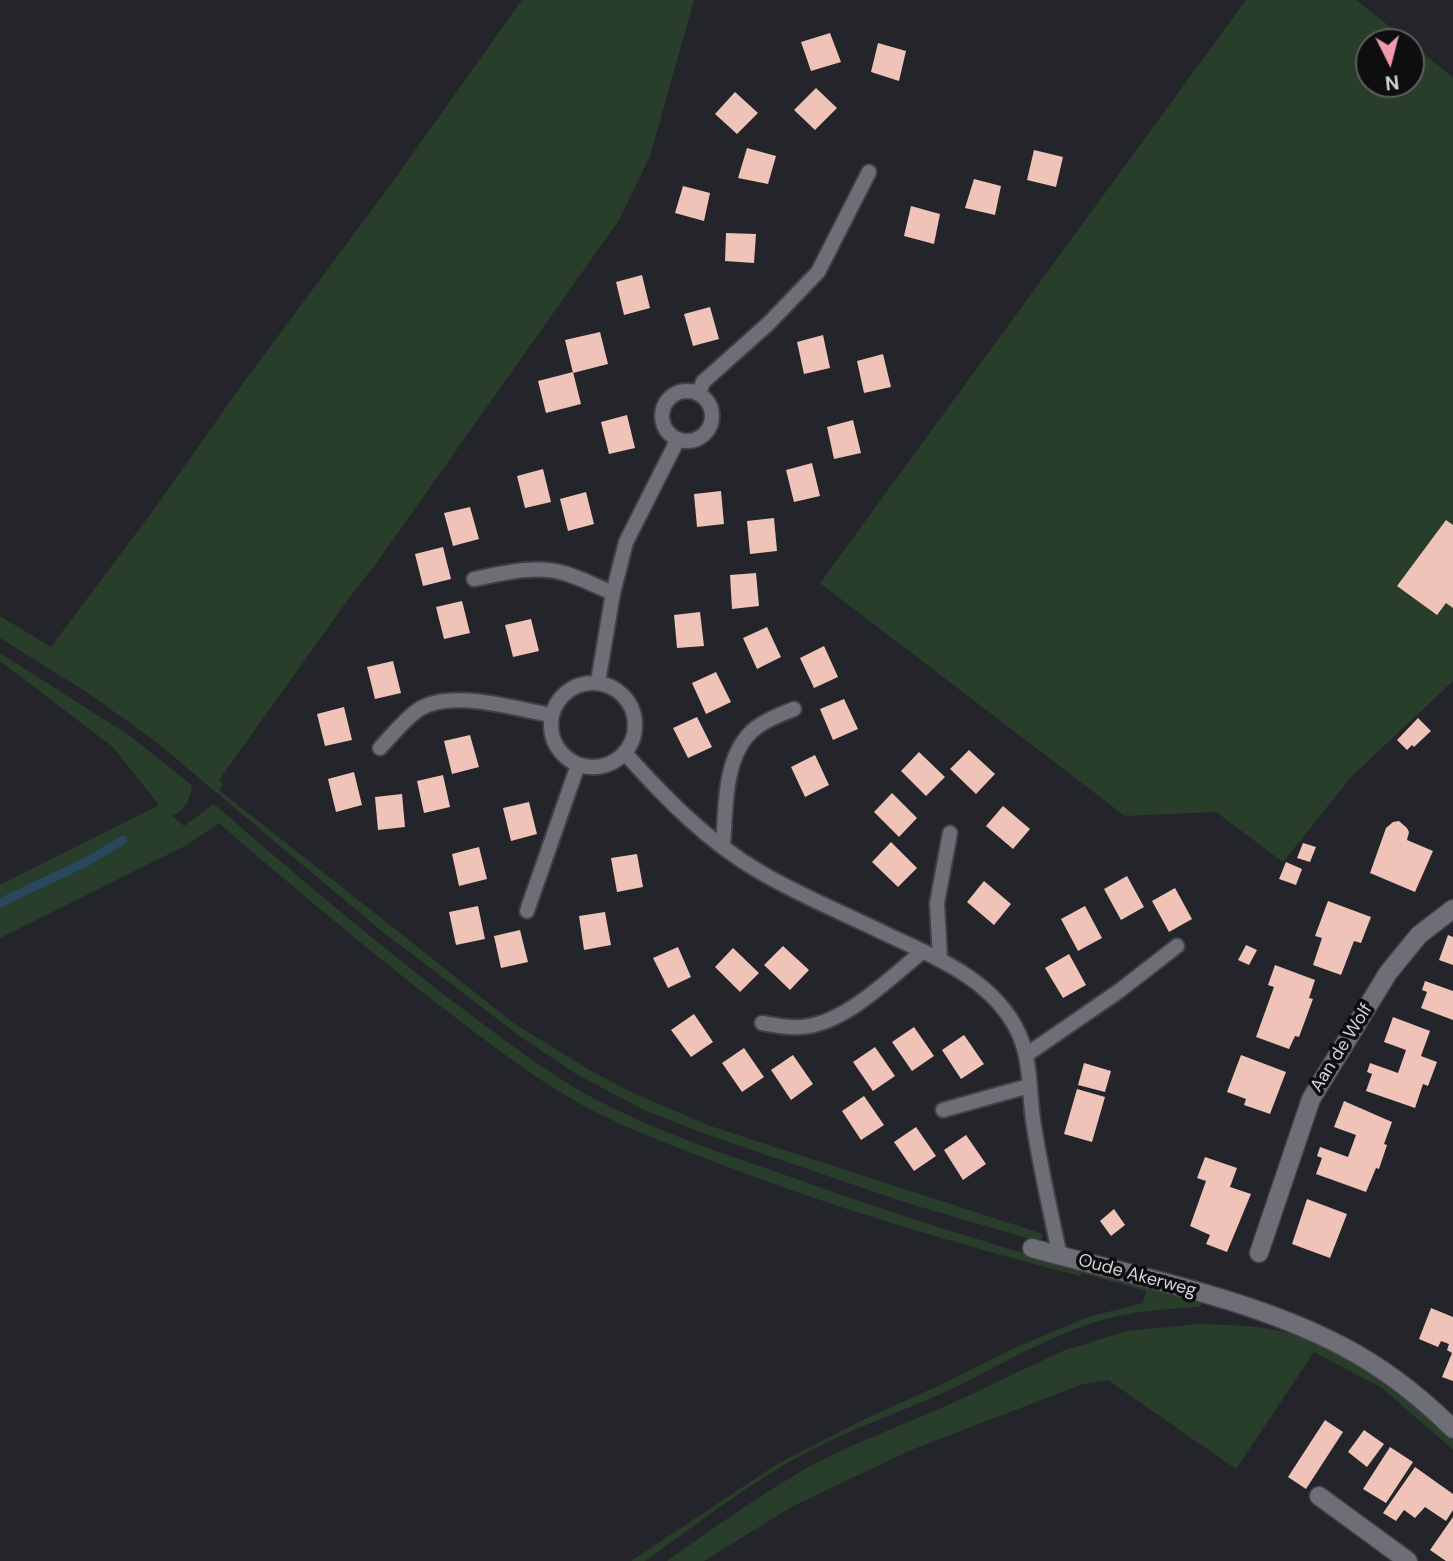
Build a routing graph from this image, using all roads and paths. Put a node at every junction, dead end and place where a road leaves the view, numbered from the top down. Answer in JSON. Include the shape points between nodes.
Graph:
{"nodes":[{"id":1,"x":869,"y":173,"type":"dead end"},
{"id":2,"x":699,"y":393,"type":"junction"},
{"id":3,"x":678,"y":439,"type":"junction"},
{"id":4,"x":474,"y":579,"type":"dead end"},
{"id":5,"x":613,"y":593,"type":"junction"},
{"id":6,"x":598,"y":682,"type":"junction"},
{"id":7,"x":794,"y":709,"type":"dead end"},
{"id":8,"x":551,"y":715,"type":"junction"},
{"id":9,"x":380,"y":748,"type":"dead end"},
{"id":10,"x":625,"y":753,"type":"junction"},
{"id":11,"x":578,"y":765,"type":"junction"},
{"id":12,"x":950,"y":833,"type":"dead end"},
{"id":13,"x":723,"y":846,"type":"junction"},
{"id":14,"x":1453,"y":909,"type":"edge"},
{"id":15,"x":527,"y":911,"type":"dead end"},
{"id":16,"x":1177,"y":946,"type":"dead end"},
{"id":17,"x":923,"y":951,"type":"junction"},
{"id":18,"x":940,"y":959,"type":"junction"},
{"id":19,"x":762,"y":1023,"type":"dead end"},
{"id":20,"x":1026,"y":1055,"type":"junction"},
{"id":21,"x":1029,"y":1086,"type":"junction"},
{"id":22,"x":943,"y":1110,"type":"dead end"},
{"id":23,"x":1032,"y":1248,"type":"dead end"},
{"id":24,"x":1259,"y":1253,"type":"dead end"},
{"id":25,"x":1060,"y":1256,"type":"junction"},
{"id":26,"x":1453,"y":1429,"type":"edge"},
{"id":27,"x":1319,"y":1496,"type":"dead end"},
{"id":28,"x":1408,"y":1561,"type":"edge"}],
"edges":[{"from":1,"to":2,"type":"lane","via":[[818,272],[704,382]]},
{"from":2,"to":3,"type":"lane","via":[[711,408],[710,427],[696,439]]},
{"from":2,"to":3,"type":"lane","via":[[676,393],[662,411],[662,423]]},
{"from":3,"to":5,"type":"lane","via":[[635,521]]},
{"from":4,"to":5,"type":"lane","via":[[547,570]]},
{"from":5,"to":6,"type":"lane"},
{"from":6,"to":8,"type":"lane","via":[[563,694]]},
{"from":6,"to":10,"type":"lane","via":[[630,703],[635,729]]},
{"from":7,"to":13,"type":"lane","via":[[766,721],[739,748],[728,786]]},
{"from":8,"to":9,"type":"lane","via":[[478,702],[435,702],[419,709]]},
{"from":8,"to":11,"type":"lane","via":[[552,740],[567,760]]},
{"from":10,"to":11,"type":"lane","via":[[604,766]]},
{"from":10,"to":13,"type":"lane","via":[[693,825]]},
{"from":11,"to":15,"type":"lane"},
{"from":12,"to":18,"type":"lane","via":[[937,903]]},
{"from":13,"to":17,"type":"lane","via":[[759,872]]},
{"from":14,"to":24,"type":"street","name":"Aan de Wolf","via":[[1419,935],[1388,973],[1311,1099]]},
{"from":16,"to":20,"type":"lane"},
{"from":17,"to":18,"type":"lane"},
{"from":17,"to":19,"type":"lane","via":[[834,1018],[801,1027]]},
{"from":18,"to":20,"type":"lane","via":[[984,988],[1004,1009]]},
{"from":20,"to":21,"type":"lane"},
{"from":21,"to":22,"type":"lane"},
{"from":21,"to":25,"type":"lane","via":[[1041,1174]]},
{"from":23,"to":25,"type":"street","name":"Oude Akerweg"},
{"from":25,"to":26,"type":"street","name":"Oude Akerweg","via":[[1241,1305],[1312,1332],[1390,1376]]},
{"from":27,"to":28,"type":"street"}]}
